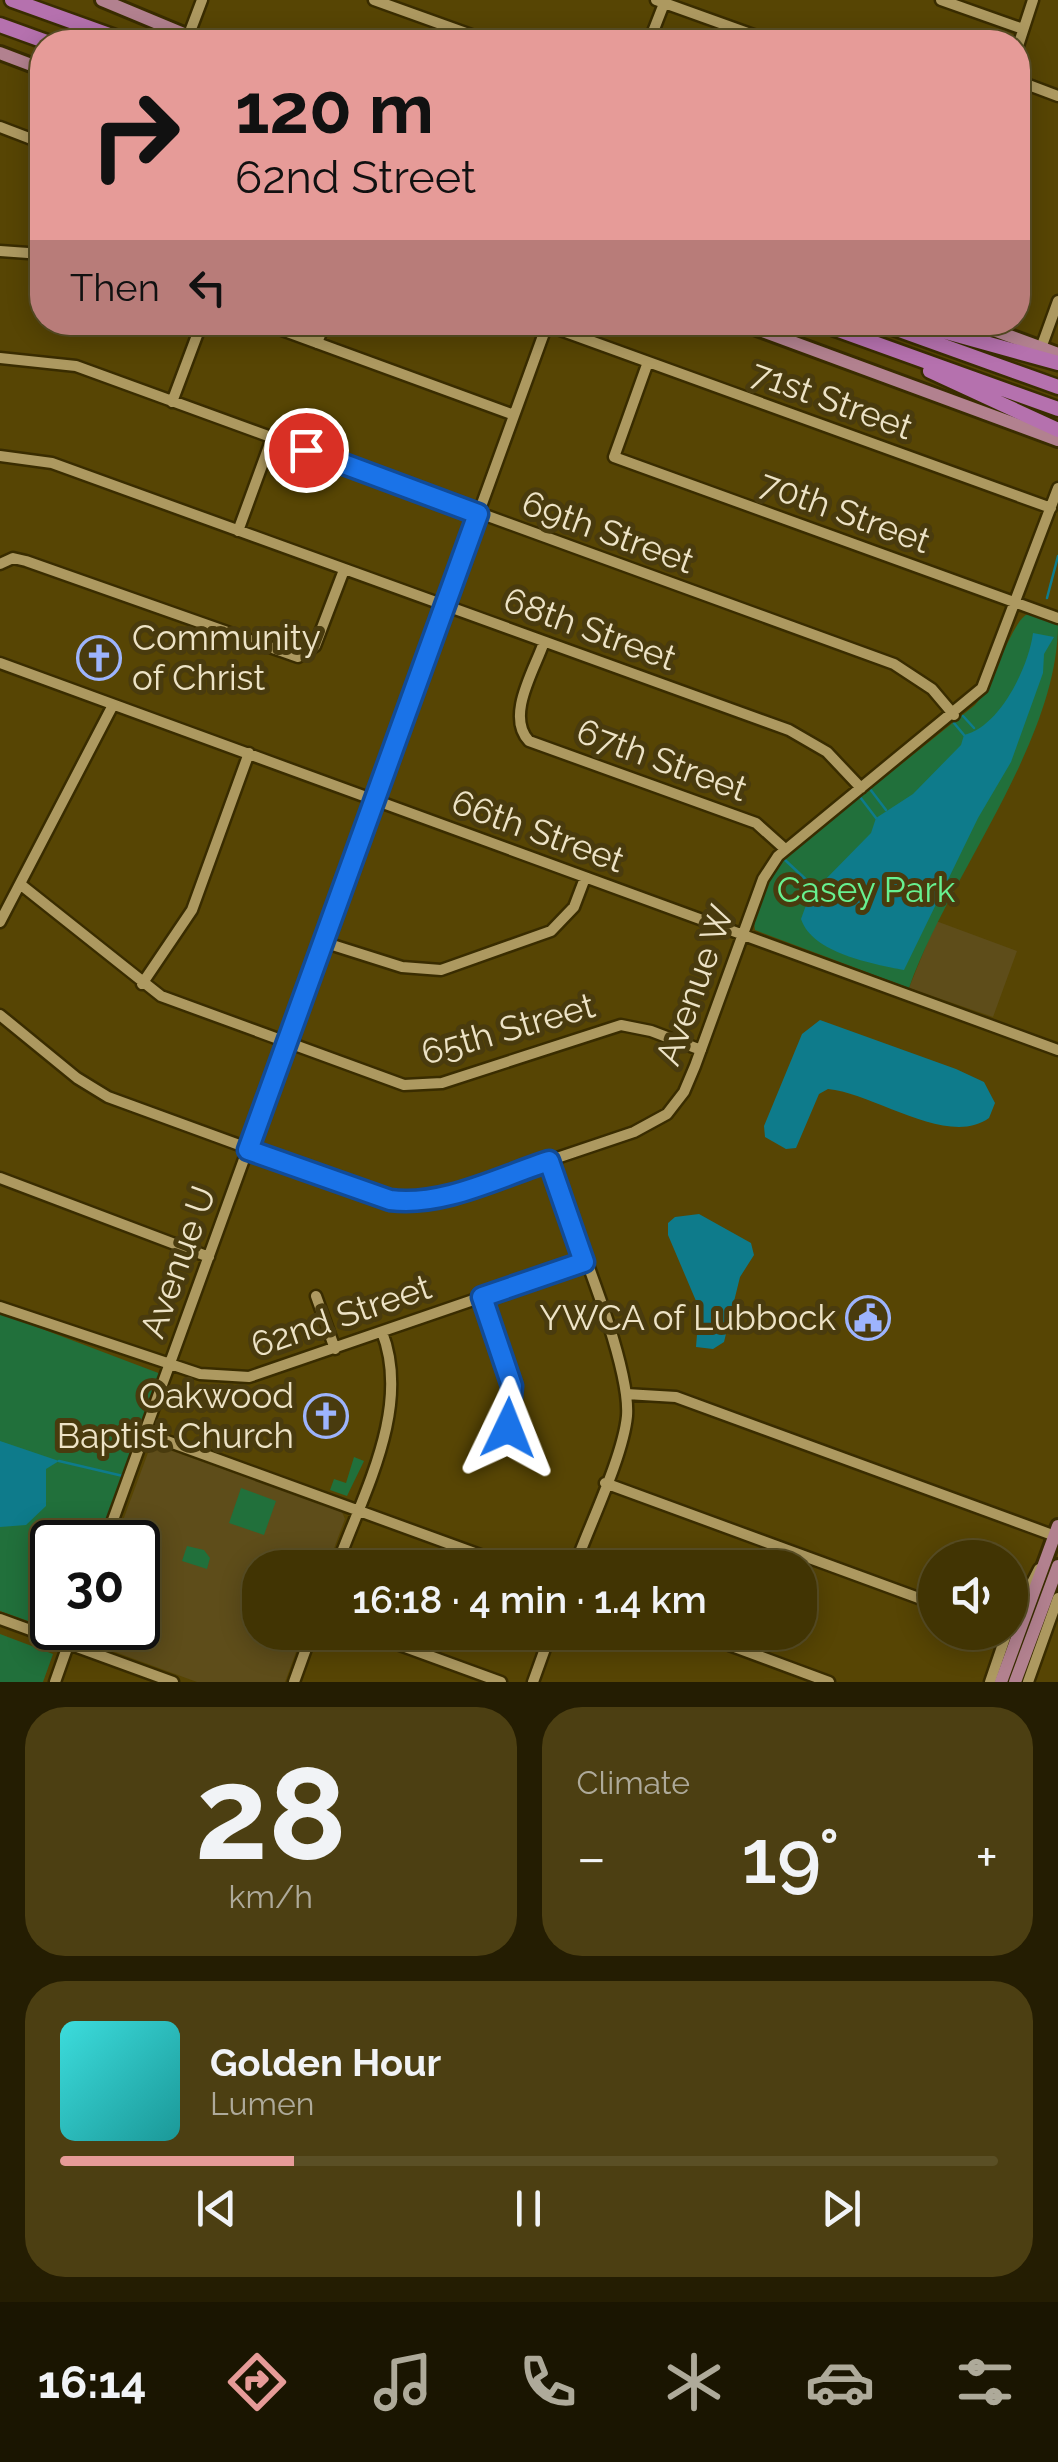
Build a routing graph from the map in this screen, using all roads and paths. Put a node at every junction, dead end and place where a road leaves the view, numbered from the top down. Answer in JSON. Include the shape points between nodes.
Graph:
{"nodes":[{"id":1,"x":12,"y":0,"type":"edge"},
{"id":2,"x":102,"y":0,"type":"edge"},
{"id":3,"x":202,"y":0,"type":"edge"},
{"id":4,"x":374,"y":0,"type":"edge"},
{"id":5,"x":941,"y":0,"type":"edge"},
{"id":6,"x":1033,"y":0,"type":"edge"},
{"id":7,"x":661,"y":1,"type":"edge"},
{"id":8,"x":0,"y":25,"type":"edge"},
{"id":9,"x":1023,"y":29,"type":"joint"},
{"id":10,"x":95,"y":30,"type":"edge"},
{"id":11,"x":172,"y":30,"type":"edge"},
{"id":12,"x":191,"y":30,"type":"edge"},
{"id":13,"x":458,"y":30,"type":"edge"},
{"id":14,"x":653,"y":30,"type":"edge"},
{"id":15,"x":740,"y":30,"type":"edge"},
{"id":16,"x":30,"y":36,"type":"edge"},
{"id":17,"x":0,"y":53,"type":"edge"},
{"id":18,"x":30,"y":64,"type":"edge"},
{"id":19,"x":1030,"y":86,"type":"edge"},
{"id":20,"x":1058,"y":96,"type":"edge"},
{"id":21,"x":0,"y":128,"type":"edge"},
{"id":22,"x":30,"y":138,"type":"edge"},
{"id":23,"x":0,"y":251,"type":"edge"},
{"id":24,"x":30,"y":253,"type":"edge"},
{"id":25,"x":1058,"y":301,"type":"edge"},
{"id":26,"x":197,"y":335,"type":"edge"},
{"id":27,"x":294,"y":335,"type":"edge"},
{"id":28,"x":320,"y":335,"type":"edge"},
{"id":29,"x":541,"y":335,"type":"edge"},
{"id":30,"x":575,"y":335,"type":"edge"},
{"id":31,"x":773,"y":335,"type":"edge"},
{"id":32,"x":852,"y":335,"type":"edge"},
{"id":33,"x":913,"y":335,"type":"edge"},
{"id":34,"x":956,"y":335,"type":"edge"},
{"id":35,"x":1006,"y":335,"type":"edge"},
{"id":36,"x":871,"y":342,"type":"junction"},
{"id":37,"x":317,"y":344,"type":"junction"},
{"id":38,"x":1041,"y":348,"type":"junction"},
{"id":39,"x":1058,"y":354,"type":"edge"},
{"id":40,"x":0,"y":358,"type":"edge"},
{"id":41,"x":648,"y":362,"type":"junction"},
{"id":42,"x":1058,"y":364,"type":"edge"},
{"id":43,"x":1058,"y":387,"type":"edge"},
{"id":44,"x":172,"y":402,"type":"junction"},
{"id":45,"x":1058,"y":410,"type":"edge"},
{"id":46,"x":514,"y":415,"type":"junction"},
{"id":47,"x":1058,"y":430,"type":"edge"},
{"id":48,"x":272,"y":438,"type":"junction"},
{"id":49,"x":1058,"y":440,"type":"edge"},
{"id":50,"x":0,"y":456,"type":"edge"},
{"id":51,"x":1058,"y":488,"type":"edge"},
{"id":52,"x":1050,"y":508,"type":"junction"},
{"id":53,"x":478,"y":514,"type":"junction"},
{"id":54,"x":238,"y":531,"type":"junction"},
{"id":55,"x":4,"y":561,"type":"edge"},
{"id":56,"x":344,"y":570,"type":"junction"},
{"id":57,"x":1017,"y":603,"type":"junction"},
{"id":58,"x":445,"y":606,"type":"junction"},
{"id":59,"x":1058,"y":618,"type":"edge"},
{"id":60,"x":544,"y":642,"type":"junction"},
{"id":61,"x":0,"y":662,"type":"edge"},
{"id":62,"x":114,"y":704,"type":"junction"},
{"id":63,"x":954,"y":715,"type":"junction"},
{"id":64,"x":248,"y":753,"type":"junction"},
{"id":65,"x":861,"y":788,"type":"junction"},
{"id":66,"x":375,"y":800,"type":"junction"},
{"id":67,"x":785,"y":849,"type":"junction"},
{"id":68,"x":584,"y":878,"type":"junction"},
{"id":69,"x":20,"y":884,"type":"junction"},
{"id":70,"x":0,"y":922,"type":"edge"},
{"id":71,"x":742,"y":935,"type":"junction"},
{"id":72,"x":323,"y":942,"type":"junction"},
{"id":73,"x":142,"y":984,"type":"junction"},
{"id":74,"x":0,"y":1014,"type":"edge"},
{"id":75,"x":287,"y":1042,"type":"junction"},
{"id":76,"x":701,"y":1050,"type":"junction"},
{"id":77,"x":1058,"y":1050,"type":"edge"},
{"id":78,"x":248,"y":1150,"type":"junction"},
{"id":79,"x":549,"y":1161,"type":"junction"},
{"id":80,"x":4,"y":1180,"type":"edge"},
{"id":81,"x":0,"y":1197,"type":"edge"},
{"id":82,"x":209,"y":1258,"type":"junction"},
{"id":83,"x":584,"y":1262,"type":"junction"},
{"id":84,"x":316,"y":1296,"type":"dead end"},
{"id":85,"x":482,"y":1297,"type":"junction"},
{"id":86,"x":0,"y":1307,"type":"edge"},
{"id":87,"x":382,"y":1332,"type":"junction"},
{"id":88,"x":335,"y":1348,"type":"junction"},
{"id":89,"x":170,"y":1365,"type":"junction"},
{"id":90,"x":626,"y":1394,"type":"junction"},
{"id":91,"x":145,"y":1433,"type":"junction"},
{"id":92,"x":502,"y":1447,"type":"dead end"},
{"id":93,"x":605,"y":1483,"type":"junction"},
{"id":94,"x":357,"y":1510,"type":"junction"},
{"id":95,"x":113,"y":1520,"type":"edge"},
{"id":96,"x":1057,"y":1533,"type":"edge"},
{"id":97,"x":343,"y":1550,"type":"edge"},
{"id":98,"x":467,"y":1550,"type":"edge"},
{"id":99,"x":581,"y":1550,"type":"edge"},
{"id":100,"x":1042,"y":1564,"type":"junction"},
{"id":101,"x":1058,"y":1566,"type":"edge"},
{"id":102,"x":1028,"y":1592,"type":"edge"},
{"id":103,"x":918,"y":1598,"type":"edge"},
{"id":104,"x":1057,"y":1601,"type":"edge"},
{"id":105,"x":0,"y":1619,"type":"edge"},
{"id":106,"x":30,"y":1630,"type":"edge"},
{"id":107,"x":66,"y":1650,"type":"edge"},
{"id":108,"x":85,"y":1650,"type":"edge"},
{"id":109,"x":306,"y":1650,"type":"edge"},
{"id":110,"x":413,"y":1650,"type":"edge"},
{"id":111,"x":544,"y":1650,"type":"edge"},
{"id":112,"x":743,"y":1650,"type":"edge"},
{"id":113,"x":1001,"y":1650,"type":"edge"},
{"id":114,"x":55,"y":1682,"type":"edge"},
{"id":115,"x":173,"y":1682,"type":"edge"},
{"id":116,"x":294,"y":1682,"type":"edge"},
{"id":117,"x":501,"y":1682,"type":"edge"},
{"id":118,"x":532,"y":1682,"type":"edge"},
{"id":119,"x":829,"y":1682,"type":"edge"},
{"id":120,"x":990,"y":1682,"type":"edge"},
{"id":121,"x":1001,"y":1682,"type":"edge"},
{"id":122,"x":1016,"y":1682,"type":"edge"},
{"id":123,"x":1028,"y":1682,"type":"edge"}],
"edges":[{"from":1,"to":10,"type":"highway"},
{"from":2,"to":11,"type":"main road"},
{"from":3,"to":12,"type":"street"},
{"from":4,"to":13,"type":"street"},
{"from":5,"to":9,"type":"street"},
{"from":6,"to":9,"type":"street"},
{"from":7,"to":14,"type":"street"},
{"from":7,"to":15,"type":"street"},
{"from":8,"to":16,"type":"highway"},
{"from":17,"to":18,"type":"main road"},
{"from":19,"to":20,"type":"street"},
{"from":21,"to":22,"type":"street"},
{"from":23,"to":24,"type":"street"},
{"from":25,"to":38,"type":"street"},
{"from":26,"to":44,"type":"street"},
{"from":27,"to":37,"type":"street"},
{"from":28,"to":37,"type":"street"},
{"from":29,"to":46,"type":"street","name":"Avenue U"},
{"from":30,"to":41,"type":"street","name":"71st Street"},
{"from":31,"to":49,"type":"main road"},
{"from":32,"to":36,"type":"highway"},
{"from":33,"to":43,"type":"highway"},
{"from":34,"to":42,"type":"highway"},
{"from":35,"to":38,"type":"main road"},
{"from":36,"to":45,"type":"highway"},
{"from":36,"to":47,"type":"highway"},
{"from":37,"to":46,"type":"street"},
{"from":38,"to":39,"type":"main road"},
{"from":40,"to":44,"type":"street","name":"69th Street","via":[[65,363]]},
{"from":41,"to":52,"type":"street","name":"71st Street"},
{"from":41,"to":57,"type":"street","name":"70th Street","via":[[614,458]]},
{"from":44,"to":48,"type":"street","name":"69th Street"},
{"from":46,"to":53,"type":"street","name":"Avenue U"},
{"from":48,"to":53,"type":"street","name":"69th Street"},
{"from":48,"to":54,"type":"street"},
{"from":50,"to":54,"type":"street","name":"68th Street","via":[[52,462]]},
{"from":51,"to":52,"type":"street","name":"Avenue W"},
{"from":52,"to":57,"type":"street","name":"Avenue W"},
{"from":53,"to":58,"type":"street","name":"Avenue U"},
{"from":53,"to":63,"type":"street","name":"69th Street","via":[[903,668]]},
{"from":54,"to":56,"type":"street","name":"68th Street"},
{"from":55,"to":56,"type":"street","via":[[26,561],[282,654],[308,654]]},
{"from":56,"to":58,"type":"street","name":"68th Street"},
{"from":57,"to":59,"type":"street","name":"70th Street"},
{"from":57,"to":63,"type":"street","name":"Avenue W","via":[[982,688]]},
{"from":58,"to":60,"type":"street","name":"68th Street"},
{"from":58,"to":66,"type":"street","name":"Avenue U"},
{"from":60,"to":65,"type":"street","name":"68th Street","via":[[801,736]]},
{"from":60,"to":67,"type":"street","name":"67th Street","via":[[521,708],[520,727],[536,744],[756,824]]},
{"from":61,"to":62,"type":"street","name":"66th Street"},
{"from":62,"to":64,"type":"street","name":"66th Street"},
{"from":62,"to":69,"type":"street"},
{"from":63,"to":65,"type":"street","name":"Avenue W"},
{"from":64,"to":66,"type":"street","name":"66th Street"},
{"from":64,"to":73,"type":"street","via":[[192,910]]},
{"from":65,"to":67,"type":"street","name":"Avenue W"},
{"from":66,"to":68,"type":"street","name":"66th Street"},
{"from":66,"to":72,"type":"street","name":"Avenue U"},
{"from":67,"to":71,"type":"street","name":"Avenue W","via":[[763,880]]},
{"from":68,"to":71,"type":"street","name":"66th Street"},
{"from":68,"to":72,"type":"street","via":[[574,906],[551,931],[442,970],[411,970]]},
{"from":69,"to":70,"type":"street"},
{"from":69,"to":73,"type":"street","name":"65th Street"},
{"from":71,"to":76,"type":"street","name":"Avenue W"},
{"from":71,"to":77,"type":"street","name":"66th Street"},
{"from":72,"to":75,"type":"street","name":"Avenue U"},
{"from":73,"to":75,"type":"street","name":"65th Street"},
{"from":74,"to":78,"type":"street","name":"Avenue W","via":[[93,1089]]},
{"from":75,"to":76,"type":"street","name":"65th Street","via":[[421,1086],[621,1026]]},
{"from":75,"to":78,"type":"street","name":"Avenue U"},
{"from":76,"to":79,"type":"street","name":"Avenue W","via":[[676,1105],[654,1124]]},
{"from":78,"to":79,"type":"street","name":"Avenue W","via":[[410,1203]]},
{"from":78,"to":82,"type":"street","name":"Avenue U"},
{"from":79,"to":83,"type":"street"},
{"from":80,"to":81,"type":"street"},
{"from":80,"to":82,"type":"street"},
{"from":82,"to":89,"type":"street","name":"Avenue U"},
{"from":83,"to":85,"type":"street","name":"62nd Street"},
{"from":83,"to":90,"type":"street"},
{"from":84,"to":88,"type":"street"},
{"from":85,"to":87,"type":"street","name":"62nd Street"},
{"from":85,"to":92,"type":"street","via":[[512,1386]]},
{"from":86,"to":89,"type":"street","name":"62nd Street"},
{"from":87,"to":88,"type":"street","name":"62nd Street"},
{"from":87,"to":94,"type":"street","via":[[393,1401]]},
{"from":88,"to":89,"type":"street","name":"62nd Street","via":[[249,1377]]},
{"from":89,"to":91,"type":"street","name":"Avenue U"},
{"from":90,"to":93,"type":"street","via":[[626,1421]]},
{"from":90,"to":96,"type":"street","via":[[676,1397]]},
{"from":91,"to":94,"type":"street"},
{"from":91,"to":95,"type":"street","name":"Avenue U"},
{"from":93,"to":99,"type":"street"},
{"from":93,"to":103,"type":"street"},
{"from":94,"to":97,"type":"street"},
{"from":94,"to":98,"type":"street"},
{"from":96,"to":100,"type":"main road"},
{"from":100,"to":102,"type":"street"},
{"from":100,"to":121,"type":"main road"},
{"from":101,"to":122,"type":"main road"},
{"from":104,"to":123,"type":"street"},
{"from":105,"to":106,"type":"street"},
{"from":107,"to":114,"type":"street"},
{"from":108,"to":115,"type":"street"},
{"from":109,"to":116,"type":"street"},
{"from":110,"to":117,"type":"street"},
{"from":111,"to":118,"type":"street"},
{"from":112,"to":119,"type":"street"},
{"from":113,"to":120,"type":"street"}]}
